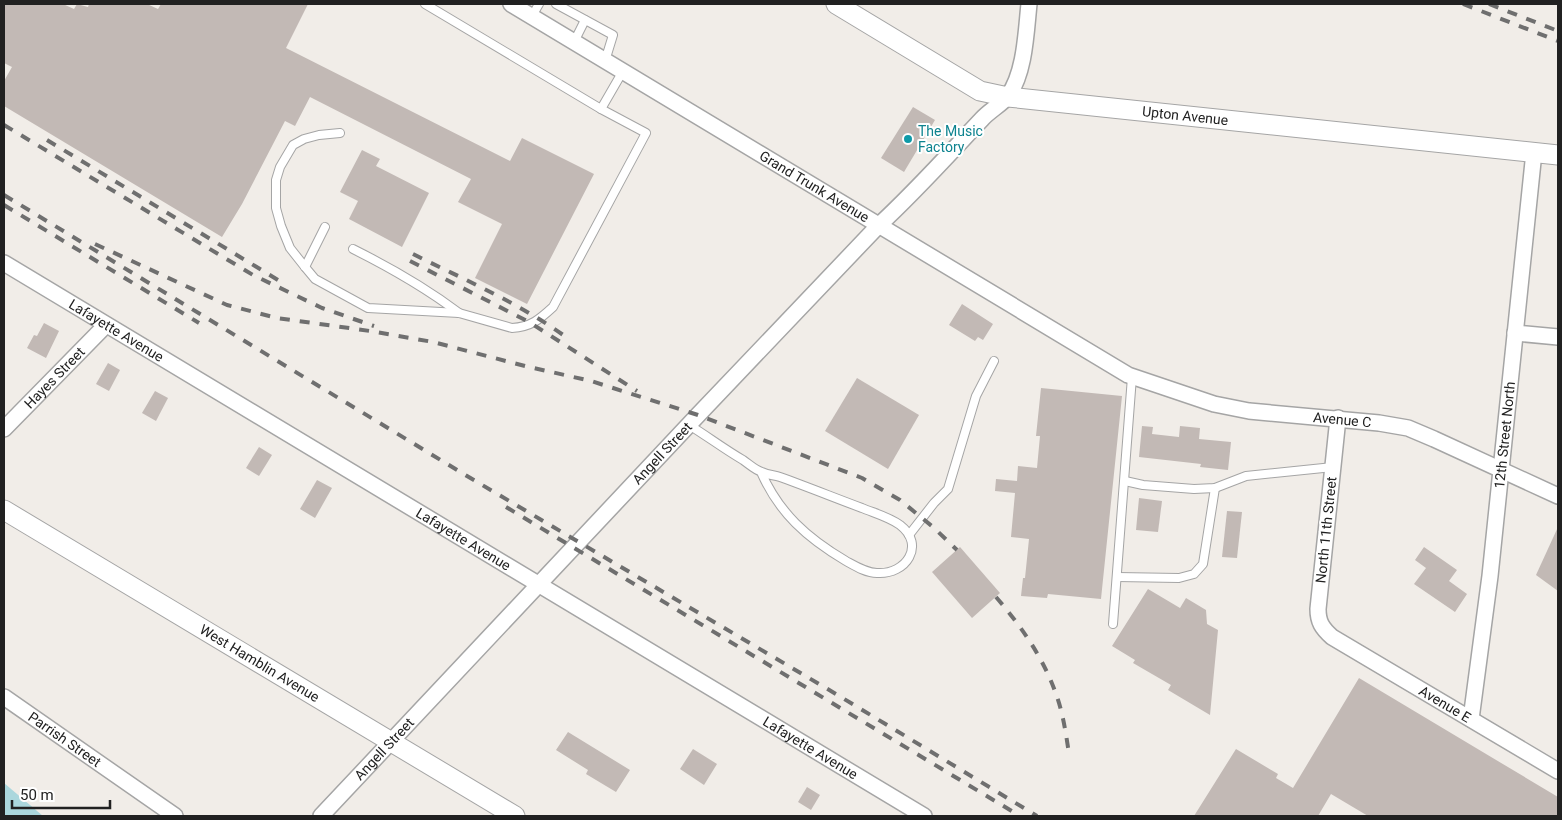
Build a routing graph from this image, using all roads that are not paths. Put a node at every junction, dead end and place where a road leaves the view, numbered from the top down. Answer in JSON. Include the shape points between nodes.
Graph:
{"nodes":[{"id":1,"x":425,"y":4,"type":"edge"},
{"id":2,"x":511,"y":4,"type":"edge"},
{"id":3,"x":556,"y":4,"type":"edge"},
{"id":4,"x":836,"y":4,"type":"edge"},
{"id":5,"x":1029,"y":4,"type":"edge"},
{"id":6,"x":536,"y":10,"type":"edge"},
{"id":7,"x":585,"y":20,"type":"junction"},
{"id":8,"x":574,"y":42,"type":"junction"},
{"id":9,"x":605,"y":61,"type":"junction"},
{"id":10,"x":623,"y":71,"type":"junction"},
{"id":11,"x":1008,"y":97,"type":"junction"},
{"id":12,"x":601,"y":109,"type":"junction"},
{"id":13,"x":340,"y":133,"type":"dead end"},
{"id":14,"x":1534,"y":152,"type":"junction"},
{"id":15,"x":1558,"y":154,"type":"edge"},
{"id":16,"x":878,"y":226,"type":"junction"},
{"id":17,"x":325,"y":227,"type":"dead end"},
{"id":18,"x":354,"y":249,"type":"dead end"},
{"id":19,"x":4,"y":263,"type":"edge"},
{"id":20,"x":305,"y":267,"type":"junction"},
{"id":21,"x":460,"y":314,"type":"junction"},
{"id":22,"x":106,"y":325,"type":"junction"},
{"id":23,"x":1515,"y":333,"type":"junction"},
{"id":24,"x":1558,"y":337,"type":"edge"},
{"id":25,"x":994,"y":361,"type":"dead end"},
{"id":26,"x":1117,"y":369,"type":"joint"},
{"id":27,"x":1132,"y":377,"type":"junction"},
{"id":28,"x":1338,"y":418,"type":"junction"},
{"id":29,"x":689,"y":425,"type":"junction"},
{"id":30,"x":4,"y":429,"type":"edge"},
{"id":31,"x":1333,"y":467,"type":"junction"},
{"id":32,"x":1500,"y":468,"type":"junction"},
{"id":33,"x":761,"y":472,"type":"junction"},
{"id":34,"x":1125,"y":481,"type":"junction"},
{"id":35,"x":1215,"y":488,"type":"junction"},
{"id":36,"x":1558,"y":496,"type":"edge"},
{"id":37,"x":4,"y":510,"type":"edge"},
{"id":38,"x":909,"y":535,"type":"junction"},
{"id":39,"x":1117,"y":576,"type":"junction"},
{"id":40,"x":538,"y":585,"type":"junction"},
{"id":41,"x":1113,"y":624,"type":"dead end"},
{"id":42,"x":1332,"y":636,"type":"joint"},
{"id":43,"x":4,"y":697,"type":"edge"},
{"id":44,"x":1471,"y":718,"type":"junction"},
{"id":45,"x":390,"y":742,"type":"junction"},
{"id":46,"x":1558,"y":771,"type":"edge"},
{"id":47,"x":899,"y":810,"type":"edge"},
{"id":48,"x":175,"y":816,"type":"edge"},
{"id":49,"x":321,"y":816,"type":"edge"},
{"id":50,"x":514,"y":816,"type":"edge"},
{"id":51,"x":924,"y":816,"type":"edge"}],
"edges":[{"from":1,"to":12,"type":"lane"},
{"from":2,"to":6,"type":"street","name":"Grand Trunk Avenue"},
{"from":3,"to":7,"type":"lane"},
{"from":4,"to":11,"type":"street","name":"Upton Avenue","via":[[980,91]]},
{"from":5,"to":11,"type":"street","via":[[1018,75]]},
{"from":6,"to":8,"type":"street","name":"Grand Trunk Avenue"},
{"from":7,"to":8,"type":"lane"},
{"from":7,"to":9,"type":"lane","via":[[613,35]]},
{"from":8,"to":9,"type":"street","name":"Grand Trunk Avenue"},
{"from":9,"to":10,"type":"street","name":"Grand Trunk Avenue"},
{"from":10,"to":12,"type":"lane"},
{"from":10,"to":16,"type":"street","name":"Grand Trunk Avenue"},
{"from":11,"to":14,"type":"street","name":"Upton Avenue"},
{"from":11,"to":16,"type":"street","name":"Angell Street","via":[[989,111]]},
{"from":12,"to":21,"type":"lane","via":[[646,133],[553,307],[533,324],[512,328]]},
{"from":13,"to":20,"type":"lane","via":[[319,135],[293,145],[276,180],[276,208],[281,226],[290,248]]},
{"from":14,"to":15,"type":"street","name":"Upton Avenue"},
{"from":14,"to":23,"type":"street","name":"12th Street North"},
{"from":16,"to":26,"type":"street","name":"Grand Trunk Avenue"},
{"from":16,"to":29,"type":"street","name":"Angell Street"},
{"from":17,"to":20,"type":"lane"},
{"from":18,"to":21,"type":"lane","via":[[430,291]]},
{"from":19,"to":22,"type":"street","name":"Lafayette Avenue"},
{"from":20,"to":21,"type":"lane","via":[[315,279],[368,308]]},
{"from":22,"to":30,"type":"street","name":"Hayes Street"},
{"from":22,"to":40,"type":"street","name":"Lafayette Avenue"},
{"from":23,"to":24,"type":"street"},
{"from":23,"to":32,"type":"street","name":"12th Street North"},
{"from":25,"to":38,"type":"lane","via":[[976,396],[948,489]]},
{"from":26,"to":27,"type":"street","name":"Avenue C"},
{"from":27,"to":28,"type":"street","name":"Avenue C","via":[[1214,404]]},
{"from":27,"to":34,"type":"lane"},
{"from":28,"to":31,"type":"street","name":"North 11th Street"},
{"from":28,"to":32,"type":"street","name":"Avenue C","via":[[1408,428]]},
{"from":29,"to":33,"type":"lane"},
{"from":29,"to":40,"type":"street","name":"Angell Street"},
{"from":31,"to":35,"type":"lane","via":[[1246,476]]},
{"from":31,"to":42,"type":"street","name":"North 11th Street","via":[[1318,609],[1318,620]]},
{"from":32,"to":36,"type":"street","name":"Avenue C"},
{"from":32,"to":44,"type":"street","name":"12th Street North","via":[[1490,576]]},
{"from":33,"to":38,"type":"lane","via":[[887,518]]},
{"from":33,"to":38,"type":"lane","via":[[770,492],[806,534],[857,567],[876,574],[891,573],[901,568],[910,558]]},
{"from":34,"to":35,"type":"lane","via":[[1194,490]]},
{"from":34,"to":39,"type":"lane"},
{"from":35,"to":39,"type":"lane","via":[[1203,564],[1194,574],[1179,578]]},
{"from":37,"to":45,"type":"street","name":"West Hamblin Avenue"},
{"from":39,"to":41,"type":"lane"},
{"from":40,"to":45,"type":"street","name":"Angell Street"},
{"from":40,"to":47,"type":"street","name":"Lafayette Avenue","via":[[706,684]]},
{"from":42,"to":44,"type":"street","name":"Avenue E"},
{"from":43,"to":48,"type":"street","name":"Parrish Street"},
{"from":44,"to":46,"type":"street","name":"Avenue E"},
{"from":45,"to":49,"type":"street","name":"Angell Street"},
{"from":45,"to":50,"type":"street","name":"West Hamblin Avenue"},
{"from":47,"to":51,"type":"street","name":"Lafayette Avenue"}]}
